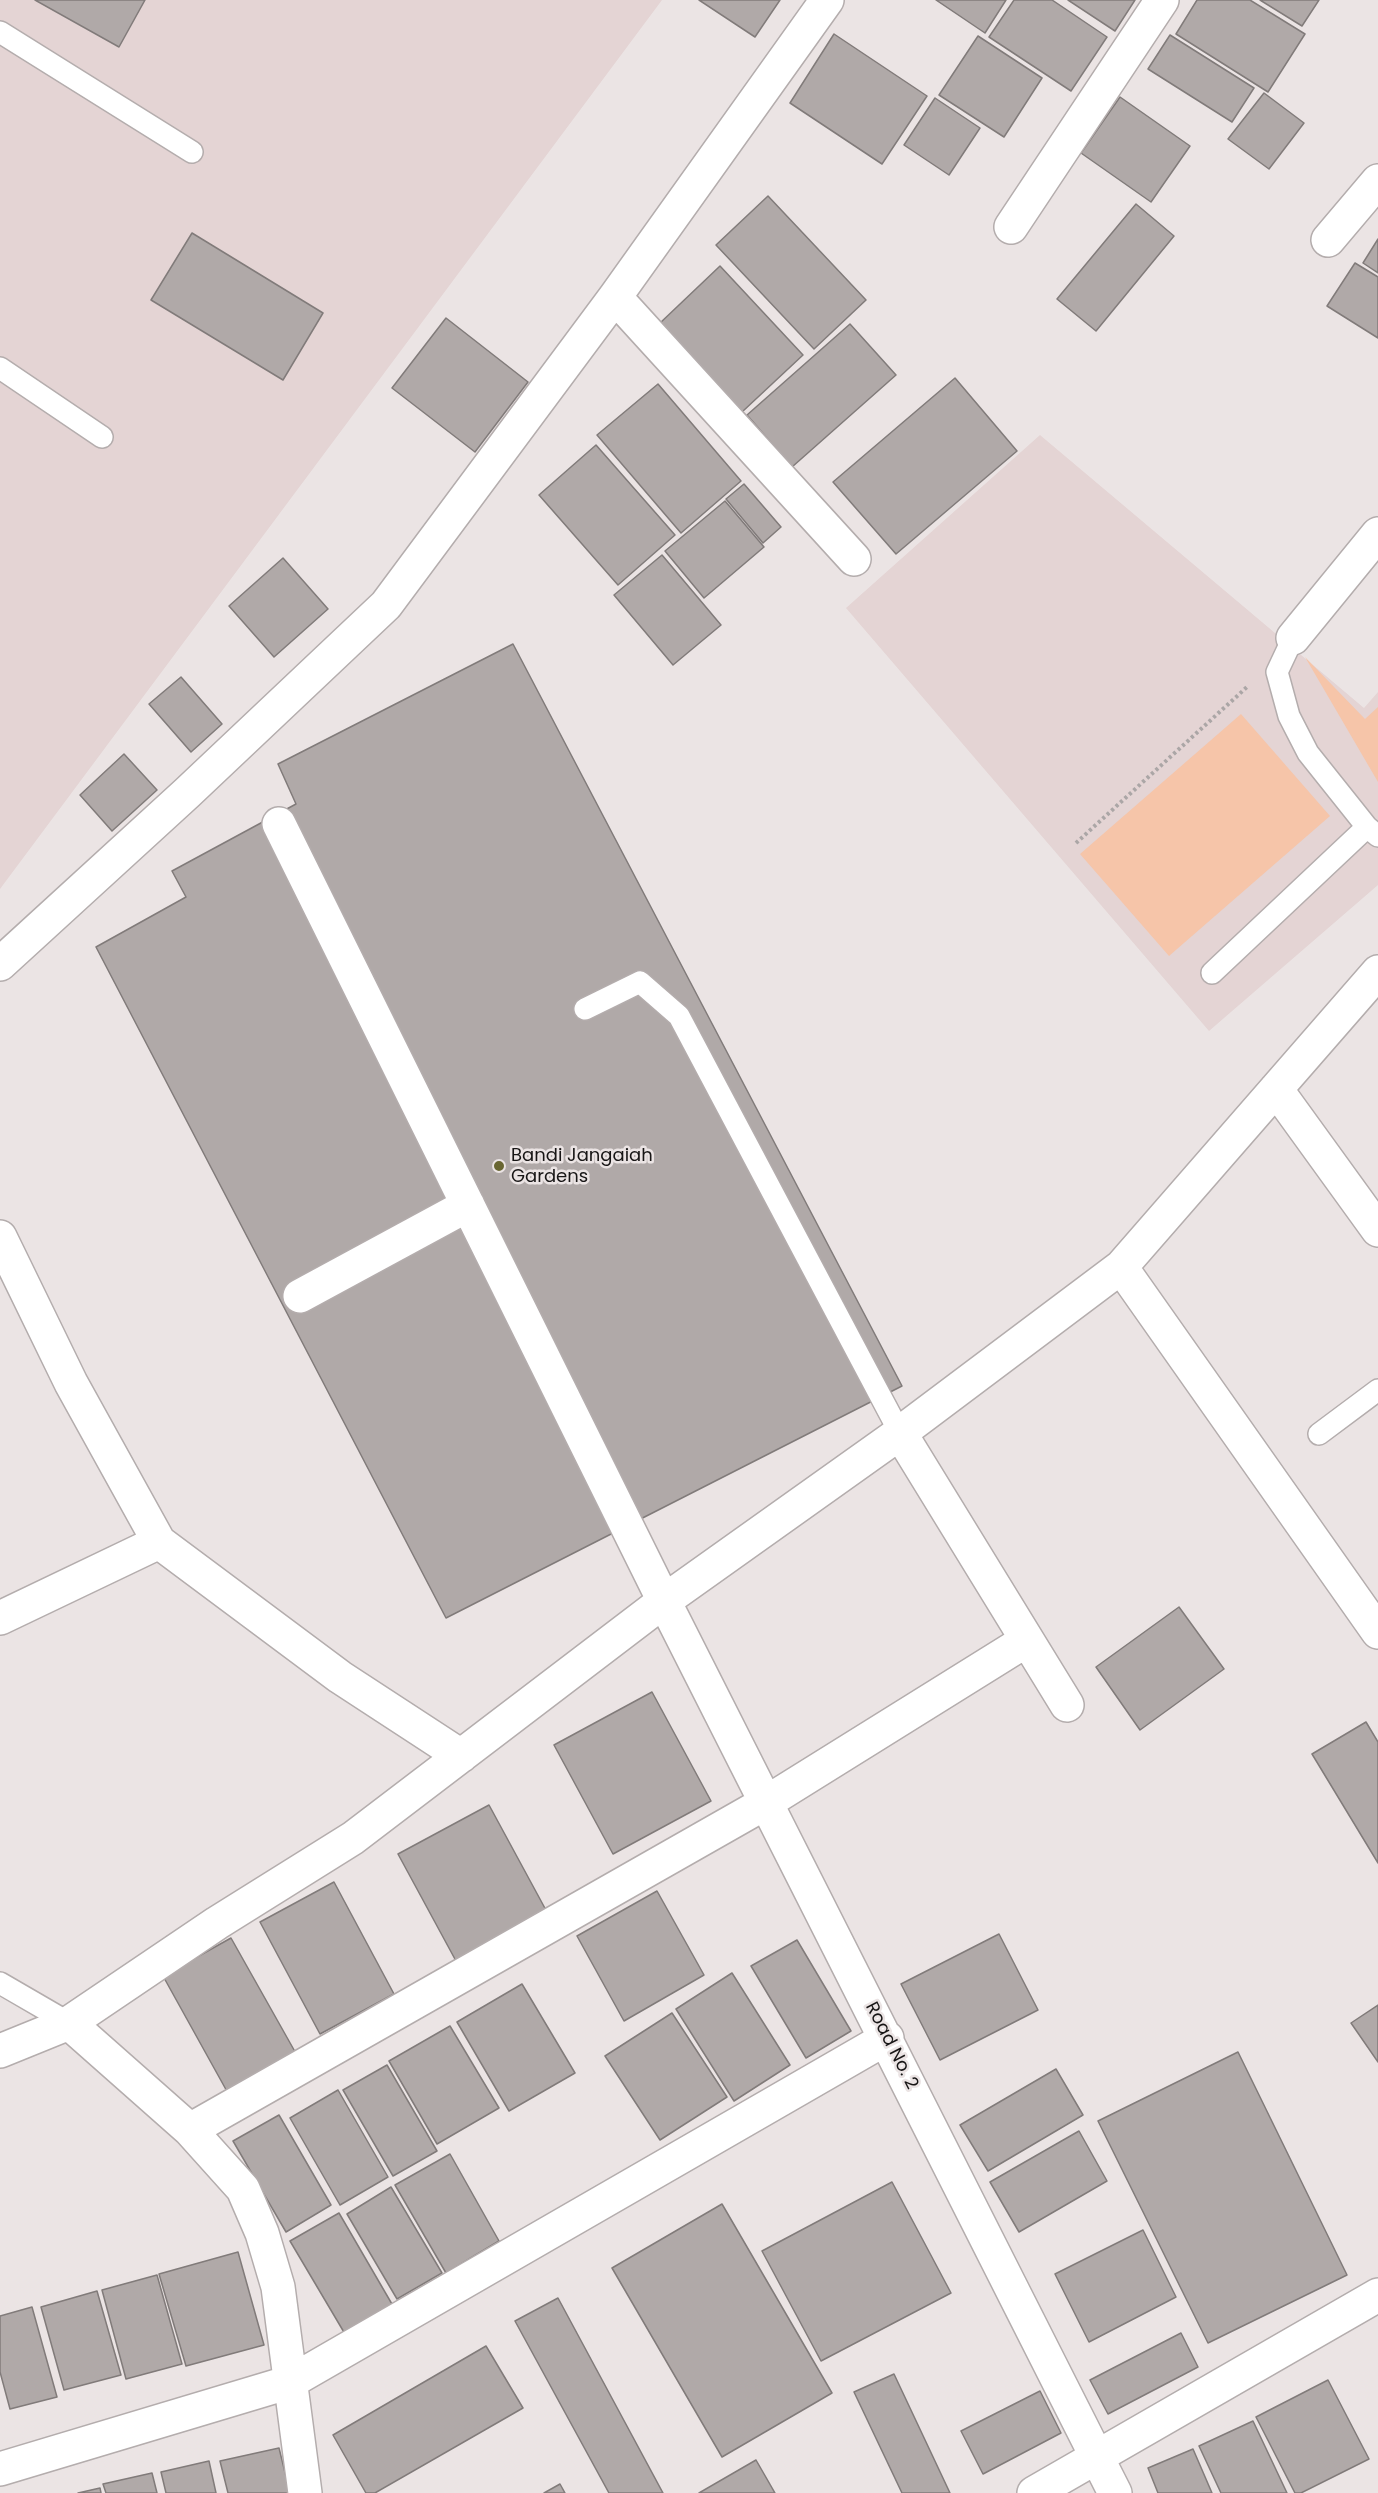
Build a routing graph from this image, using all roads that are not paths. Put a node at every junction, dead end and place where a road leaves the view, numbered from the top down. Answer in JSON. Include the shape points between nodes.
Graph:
{"nodes":[{"id":1,"x":827,"y":0,"type":"edge"},
{"id":2,"x":1162,"y":0,"type":"edge"},
{"id":3,"x":0,"y":32,"type":"edge"},
{"id":4,"x":192,"y":152,"type":"dead end"},
{"id":5,"x":1378,"y":181,"type":"edge"},
{"id":6,"x":1011,"y":227,"type":"dead end"},
{"id":7,"x":1328,"y":240,"type":"dead end"},
{"id":8,"x":615,"y":297,"type":"junction"},
{"id":9,"x":0,"y":368,"type":"edge"},
{"id":10,"x":102,"y":437,"type":"dead end"},
{"id":11,"x":1378,"y":534,"type":"edge"},
{"id":12,"x":854,"y":559,"type":"dead end"},
{"id":13,"x":1293,"y":638,"type":"joint"},
{"id":14,"x":279,"y":824,"type":"dead end"},
{"id":15,"x":1372,"y":831,"type":"edge"},
{"id":16,"x":0,"y":964,"type":"edge"},
{"id":17,"x":1378,"y":972,"type":"edge"},
{"id":18,"x":1212,"y":973,"type":"dead end"},
{"id":19,"x":585,"y":1009,"type":"dead end"},
{"id":20,"x":1276,"y":1089,"type":"junction"},
{"id":21,"x":468,"y":1205,"type":"junction"},
{"id":22,"x":1378,"y":1230,"type":"edge"},
{"id":23,"x":0,"y":1237,"type":"edge"},
{"id":24,"x":1121,"y":1267,"type":"junction"},
{"id":25,"x":300,"y":1296,"type":"dead end"},
{"id":26,"x":1378,"y":1390,"type":"edge"},
{"id":27,"x":900,"y":1433,"type":"junction"},
{"id":28,"x":1319,"y":1434,"type":"dead end"},
{"id":29,"x":159,"y":1542,"type":"junction"},
{"id":30,"x":664,"y":1601,"type":"junction"},
{"id":31,"x":0,"y":1618,"type":"edge"},
{"id":32,"x":1378,"y":1632,"type":"edge"},
{"id":33,"x":1027,"y":1640,"type":"junction"},
{"id":34,"x":1067,"y":1705,"type":"dead end"},
{"id":35,"x":461,"y":1756,"type":"junction"},
{"id":36,"x":767,"y":1802,"type":"junction"},
{"id":37,"x":0,"y":1983,"type":"edge"},
{"id":38,"x":69,"y":2023,"type":"junction"},
{"id":39,"x":887,"y":2038,"type":"junction"},
{"id":40,"x":0,"y":2051,"type":"edge"},
{"id":41,"x":190,"y":2130,"type":"junction"},
{"id":42,"x":1378,"y":2295,"type":"edge"},
{"id":43,"x":290,"y":2382,"type":"junction"},
{"id":44,"x":1097,"y":2457,"type":"junction"},
{"id":45,"x":0,"y":2469,"type":"edge"},
{"id":46,"x":305,"y":2493,"type":"edge"},
{"id":47,"x":1034,"y":2493,"type":"edge"},
{"id":48,"x":1115,"y":2493,"type":"edge"}],
"edges":[{"from":1,"to":8,"type":"street"},
{"from":2,"to":6,"type":"street"},
{"from":3,"to":4,"type":"lane"},
{"from":5,"to":7,"type":"street"},
{"from":8,"to":12,"type":"street"},
{"from":8,"to":16,"type":"street","via":[[386,605]]},
{"from":9,"to":10,"type":"lane"},
{"from":11,"to":13,"type":"street"},
{"from":13,"to":15,"type":"lane","via":[[1277,672],[1289,716],[1308,753]]},
{"from":14,"to":21,"type":"street","name":"Road No. 2"},
{"from":15,"to":18,"type":"lane"},
{"from":17,"to":20,"type":"street"},
{"from":19,"to":27,"type":"lane","via":[[640,982],[680,1016]]},
{"from":20,"to":22,"type":"street"},
{"from":20,"to":24,"type":"street"},
{"from":21,"to":25,"type":"street"},
{"from":21,"to":30,"type":"street","name":"Road No. 2"},
{"from":23,"to":29,"type":"street","via":[[71,1383]]},
{"from":24,"to":27,"type":"street"},
{"from":24,"to":32,"type":"street"},
{"from":26,"to":28,"type":"lane"},
{"from":27,"to":30,"type":"street"},
{"from":27,"to":33,"type":"street"},
{"from":29,"to":31,"type":"street"},
{"from":29,"to":35,"type":"street","via":[[340,1677]]},
{"from":30,"to":35,"type":"street"},
{"from":30,"to":36,"type":"street","name":"Road No. 2"},
{"from":33,"to":34,"type":"street"},
{"from":33,"to":36,"type":"street"},
{"from":35,"to":38,"type":"street","via":[[353,1839],[217,1923]]},
{"from":36,"to":39,"type":"street","name":"Road No. 2"},
{"from":36,"to":41,"type":"street"},
{"from":37,"to":38,"type":"lane"},
{"from":38,"to":40,"type":"street"},
{"from":38,"to":41,"type":"street"},
{"from":39,"to":43,"type":"street"},
{"from":39,"to":44,"type":"street","name":"Road No. 2"},
{"from":41,"to":43,"type":"street","via":[[243,2189],[262,2233],[278,2287]]},
{"from":42,"to":44,"type":"street"},
{"from":43,"to":45,"type":"street"},
{"from":43,"to":46,"type":"street"},
{"from":44,"to":47,"type":"street"},
{"from":44,"to":48,"type":"street","name":"Road No. 2"}]}
